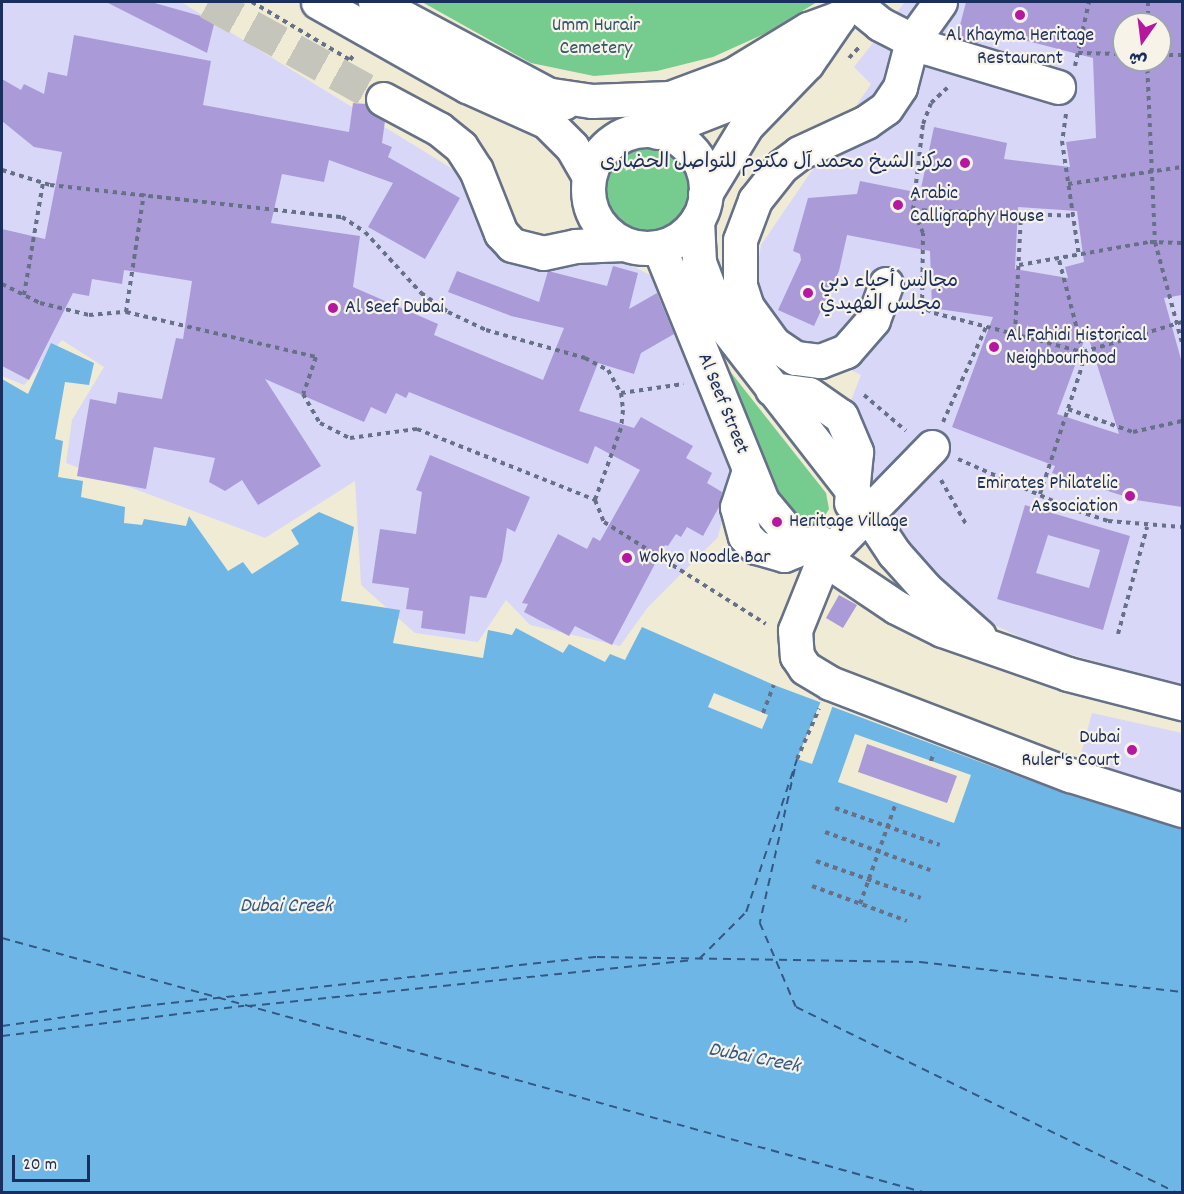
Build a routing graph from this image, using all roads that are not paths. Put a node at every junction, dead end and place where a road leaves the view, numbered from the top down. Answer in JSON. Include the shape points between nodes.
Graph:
{"nodes":[{"id":1,"x":318,"y":2,"type":"edge"},
{"id":2,"x":375,"y":2,"type":"edge"},
{"id":3,"x":880,"y":2,"type":"edge"},
{"id":4,"x":940,"y":2,"type":"edge"},
{"id":5,"x":848,"y":7,"type":"edge"},
{"id":6,"x":905,"y":36,"type":"junction"},
{"id":7,"x":1066,"y":89,"type":"road end"},
{"id":8,"x":545,"y":94,"type":"junction"},
{"id":9,"x":382,"y":99,"type":"tunnel mouth"},
{"id":10,"x":657,"y":132,"type":"junction"},
{"id":11,"x":625,"y":134,"type":"junction"},
{"id":12,"x":589,"y":186,"type":"junction"},
{"id":13,"x":701,"y":207,"type":"junction"},
{"id":14,"x":625,"y":244,"type":"junction"},
{"id":15,"x":659,"y":247,"type":"junction"},
{"id":16,"x":559,"y":248,"type":"junction"},
{"id":17,"x":886,"y":284,"type":"road end"},
{"id":18,"x":820,"y":361,"type":"junction"},
{"id":19,"x":772,"y":389,"type":"junction"},
{"id":20,"x":809,"y":393,"type":"junction"},
{"id":21,"x":929,"y":450,"type":"road end"},
{"id":22,"x":859,"y":501,"type":"junction"},
{"id":23,"x":815,"y":552,"type":"junction"},
{"id":24,"x":992,"y":647,"type":"junction"},
{"id":25,"x":1182,"y":703,"type":"edge"},
{"id":26,"x":1182,"y":810,"type":"edge"}],
"edges":[{"from":1,"to":12,"type":"street","via":[[467,86],[547,122],[572,147]]},
{"from":2,"to":8,"type":"street"},
{"from":3,"to":6,"type":"street"},
{"from":4,"to":6,"type":"street"},
{"from":5,"to":6,"type":"street"},
{"from":5,"to":8,"type":"street","via":[[732,75],[670,98],[592,101]]},
{"from":5,"to":10,"type":"street","via":[[734,101]]},
{"from":5,"to":13,"type":"street","via":[[807,63],[747,125]]},
{"from":6,"to":7,"type":"street","via":[[963,59]]},
{"from":6,"to":18,"type":"street","via":[[900,87],[886,108],[866,122],[799,153],[782,166],[755,200],[740,240],[740,285],[759,327],[784,352]]},
{"from":8,"to":11,"type":"street"},
{"from":9,"to":16,"type":"street","via":[[439,129],[461,147],[476,170],[501,233],[512,245],[535,252]]},
{"from":10,"to":11,"type":"street"},
{"from":10,"to":13,"type":"street","via":[[678,140],[696,156],[702,170]]},
{"from":11,"to":12,"type":"street","via":[[603,149]]},
{"from":12,"to":14,"type":"street","via":[[593,214],[604,229]]},
{"from":12,"to":16,"type":"street","via":[[582,220]]},
{"from":13,"to":15,"type":"street","via":[[674,241]]},
{"from":13,"to":19,"type":"street","name":"Al Seef Street","via":[[699,262],[713,304]]},
{"from":14,"to":15,"type":"street"},
{"from":14,"to":16,"type":"street"},
{"from":15,"to":23,"type":"street","name":"Al Seef Street","via":[[710,380],[768,512],[792,537]]},
{"from":17,"to":18,"type":"street","via":[[880,307],[866,331],[840,354]]},
{"from":18,"to":20,"type":"street"},
{"from":19,"to":20,"type":"street"},
{"from":19,"to":22,"type":"street","name":"Al Seef Street"},
{"from":20,"to":22,"type":"street","via":[[841,416],[851,433]]},
{"from":21,"to":22,"type":"street"},
{"from":22,"to":23,"type":"street"},
{"from":22,"to":24,"type":"street","name":"Al Seef Street","via":[[909,571]]},
{"from":23,"to":24,"type":"street","name":"Al Seef Street","via":[[911,615]]},
{"from":23,"to":26,"type":"street","via":[[794,642],[805,668],[830,683],[1070,775]]},
{"from":24,"to":25,"type":"street","name":"Al Seef Street","via":[[1068,674]]}]}
